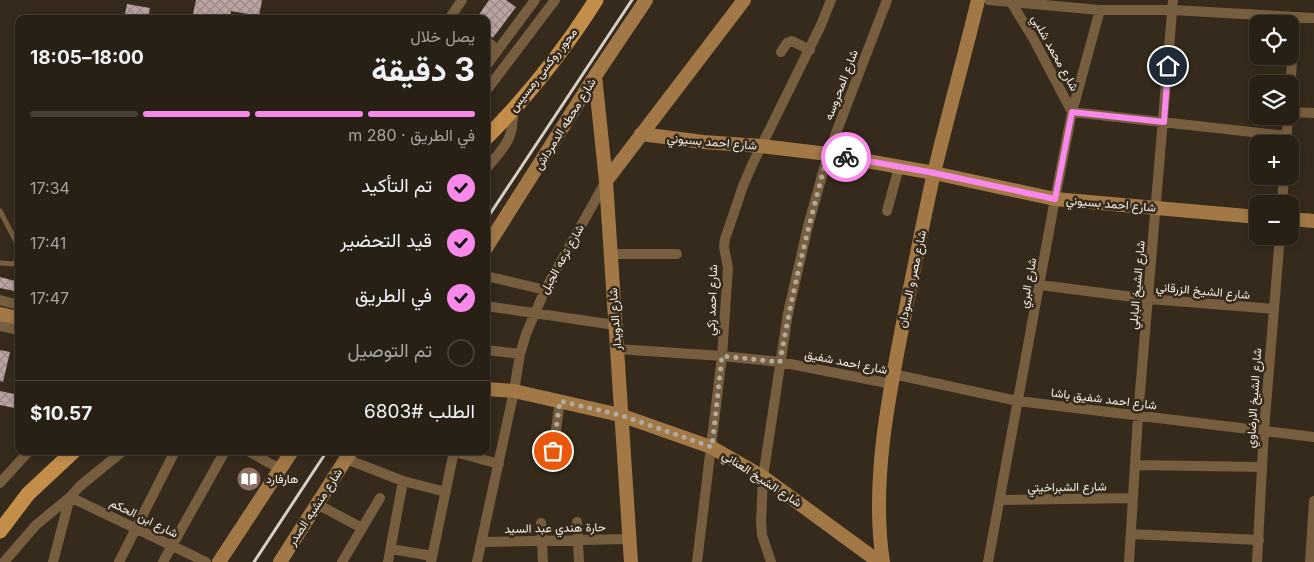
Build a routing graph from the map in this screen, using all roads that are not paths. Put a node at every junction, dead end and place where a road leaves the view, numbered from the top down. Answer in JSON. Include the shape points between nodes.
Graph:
{"nodes":[{"id":1,"x":462,"y":0,"type":"edge"},
{"id":2,"x":533,"y":0,"type":"edge"},
{"id":3,"x":555,"y":0,"type":"edge"},
{"id":4,"x":596,"y":0,"type":"edge"},
{"id":5,"x":646,"y":0,"type":"edge"},
{"id":6,"x":744,"y":0,"type":"edge"},
{"id":7,"x":831,"y":0,"type":"edge"},
{"id":8,"x":887,"y":0,"type":"edge"},
{"id":9,"x":978,"y":0,"type":"edge"},
{"id":10,"x":989,"y":0,"type":"edge"},
{"id":11,"x":1011,"y":2,"type":"junction"},
{"id":12,"x":1173,"y":5,"type":"edge"},
{"id":13,"x":1100,"y":10,"type":"junction"},
{"id":14,"x":454,"y":15,"type":"edge"},
{"id":15,"x":1275,"y":15,"type":"edge"},
{"id":16,"x":1299,"y":17,"type":"edge"},
{"id":17,"x":1314,"y":18,"type":"edge"},
{"id":18,"x":490,"y":44,"type":"edge"},
{"id":19,"x":498,"y":50,"type":"junction"},
{"id":20,"x":810,"y":50,"type":"junction"},
{"id":21,"x":781,"y":52,"type":"dead end"},
{"id":22,"x":490,"y":61,"type":"edge"},
{"id":23,"x":595,"y":76,"type":"junction"},
{"id":24,"x":490,"y":86,"type":"edge"},
{"id":25,"x":513,"y":109,"type":"junction"},
{"id":26,"x":1072,"y":112,"type":"junction"},
{"id":27,"x":1299,"y":112,"type":"edge"},
{"id":28,"x":1314,"y":113,"type":"edge"},
{"id":29,"x":1164,"y":122,"type":"junction"},
{"id":30,"x":490,"y":134,"type":"edge"},
{"id":31,"x":641,"y":134,"type":"junction"},
{"id":32,"x":1253,"y":135,"type":"edge"},
{"id":33,"x":761,"y":146,"type":"junction"},
{"id":34,"x":828,"y":154,"type":"junction"},
{"id":35,"x":490,"y":164,"type":"edge"},
{"id":36,"x":899,"y":167,"type":"junction"},
{"id":37,"x":934,"y":173,"type":"junction"},
{"id":38,"x":606,"y":182,"type":"junction"},
{"id":39,"x":1055,"y":199,"type":"junction"},
{"id":40,"x":1156,"y":208,"type":"junction"},
{"id":41,"x":0,"y":211,"type":"edge"},
{"id":42,"x":887,"y":211,"type":"dead end"},
{"id":43,"x":1249,"y":216,"type":"edge"},
{"id":44,"x":1299,"y":220,"type":"edge"},
{"id":45,"x":1314,"y":221,"type":"edge"},
{"id":46,"x":7,"y":225,"type":"junction"},
{"id":47,"x":0,"y":229,"type":"edge"},
{"id":48,"x":15,"y":240,"type":"edge"},
{"id":49,"x":490,"y":242,"type":"edge"},
{"id":50,"x":1279,"y":245,"type":"edge"},
{"id":51,"x":610,"y":254,"type":"junction"},
{"id":52,"x":677,"y":254,"type":"dead end"},
{"id":53,"x":15,"y":262,"type":"edge"},
{"id":54,"x":0,"y":263,"type":"edge"},
{"id":55,"x":490,"y":277,"type":"edge"},
{"id":56,"x":1040,"y":285,"type":"junction"},
{"id":57,"x":545,"y":290,"type":"junction"},
{"id":58,"x":1149,"y":299,"type":"junction"},
{"id":59,"x":0,"y":300,"type":"edge"},
{"id":60,"x":15,"y":303,"type":"edge"},
{"id":61,"x":490,"y":307,"type":"edge"},
{"id":62,"x":1274,"y":309,"type":"junction"},
{"id":63,"x":0,"y":314,"type":"edge"},
{"id":64,"x":533,"y":314,"type":"junction"},
{"id":65,"x":15,"y":317,"type":"edge"},
{"id":66,"x":0,"y":326,"type":"edge"},
{"id":67,"x":615,"y":326,"type":"junction"},
{"id":68,"x":15,"y":329,"type":"edge"},
{"id":69,"x":617,"y":349,"type":"junction"},
{"id":70,"x":490,"y":350,"type":"edge"},
{"id":71,"x":520,"y":354,"type":"junction"},
{"id":72,"x":722,"y":356,"type":"junction"},
{"id":73,"x":780,"y":362,"type":"junction"},
{"id":74,"x":892,"y":379,"type":"junction"},
{"id":75,"x":490,"y":389,"type":"edge"},
{"id":76,"x":514,"y":391,"type":"junction"},
{"id":77,"x":560,"y":401,"type":"junction"},
{"id":78,"x":1018,"y":401,"type":"junction"},
{"id":79,"x":620,"y":415,"type":"junction"},
{"id":80,"x":1138,"y":416,"type":"junction"},
{"id":81,"x":1264,"y":430,"type":"junction"},
{"id":82,"x":1314,"y":437,"type":"edge"},
{"id":83,"x":712,"y":447,"type":"junction"},
{"id":84,"x":553,"y":451,"type":"dead end"},
{"id":85,"x":25,"y":455,"type":"edge"},
{"id":86,"x":70,"y":455,"type":"edge"},
{"id":87,"x":118,"y":455,"type":"edge"},
{"id":88,"x":173,"y":455,"type":"edge"},
{"id":89,"x":223,"y":455,"type":"edge"},
{"id":90,"x":255,"y":455,"type":"edge"},
{"id":91,"x":289,"y":455,"type":"edge"},
{"id":92,"x":348,"y":455,"type":"edge"},
{"id":93,"x":452,"y":455,"type":"edge"},
{"id":94,"x":464,"y":455,"type":"edge"},
{"id":95,"x":499,"y":464,"type":"junction"},
{"id":96,"x":1135,"y":464,"type":"junction"},
{"id":97,"x":1262,"y":467,"type":"junction"},
{"id":98,"x":280,"y":469,"type":"junction"},
{"id":99,"x":763,"y":477,"type":"junction"},
{"id":100,"x":403,"y":481,"type":"junction"},
{"id":101,"x":0,"y":483,"type":"edge"},
{"id":102,"x":446,"y":492,"type":"junction"},
{"id":103,"x":70,"y":497,"type":"junction"},
{"id":104,"x":380,"y":498,"type":"dead end"},
{"id":105,"x":1133,"y":498,"type":"junction"},
{"id":106,"x":1000,"y":500,"type":"junction"},
{"id":107,"x":1314,"y":501,"type":"edge"},
{"id":108,"x":317,"y":504,"type":"junction"},
{"id":109,"x":1314,"y":517,"type":"edge"},
{"id":110,"x":541,"y":522,"type":"dead end"},
{"id":111,"x":577,"y":522,"type":"dead end"},
{"id":112,"x":137,"y":528,"type":"junction"},
{"id":113,"x":362,"y":528,"type":"junction"},
{"id":114,"x":0,"y":531,"type":"edge"},
{"id":115,"x":1131,"y":534,"type":"junction"},
{"id":116,"x":629,"y":539,"type":"junction"},
{"id":117,"x":578,"y":540,"type":"junction"},
{"id":118,"x":1259,"y":540,"type":"junction"},
{"id":119,"x":542,"y":541,"type":"junction"},
{"id":120,"x":482,"y":542,"type":"junction"},
{"id":121,"x":172,"y":546,"type":"junction"},
{"id":122,"x":391,"y":549,"type":"junction"},
{"id":123,"x":1311,"y":558,"type":"edge"},
{"id":124,"x":432,"y":559,"type":"edge"},
{"id":125,"x":56,"y":561,"type":"edge"},
{"id":126,"x":4,"y":562,"type":"edge"},
{"id":127,"x":119,"y":562,"type":"edge"},
{"id":128,"x":163,"y":562,"type":"edge"},
{"id":129,"x":206,"y":562,"type":"edge"},
{"id":130,"x":219,"y":562,"type":"edge"},
{"id":131,"x":280,"y":562,"type":"edge"},
{"id":132,"x":342,"y":562,"type":"edge"},
{"id":133,"x":388,"y":562,"type":"edge"},
{"id":134,"x":477,"y":562,"type":"edge"},
{"id":135,"x":543,"y":562,"type":"edge"},
{"id":136,"x":579,"y":562,"type":"edge"},
{"id":137,"x":631,"y":562,"type":"edge"},
{"id":138,"x":697,"y":562,"type":"edge"},
{"id":139,"x":771,"y":562,"type":"edge"},
{"id":140,"x":881,"y":562,"type":"edge"},
{"id":141,"x":988,"y":562,"type":"edge"},
{"id":142,"x":1129,"y":562,"type":"edge"},
{"id":143,"x":1258,"y":562,"type":"edge"}],
"edges":[{"from":1,"to":14,"type":"street"},
{"from":2,"to":19,"type":"street"},
{"from":3,"to":24,"type":"street"},
{"from":4,"to":25,"type":"main road","name":"محور روكسى رمسيس"},
{"from":5,"to":23,"type":"main road","name":"شارع محطه الدمرداش"},
{"from":6,"to":31,"type":"main road","name":"شارع ترعه الجبل"},
{"from":7,"to":20,"type":"street","name":"شارع احمد زكي"},
{"from":8,"to":34,"type":"street","name":"شارع المحروسه"},
{"from":9,"to":37,"type":"main road","name":"شارع مصر و السودان"},
{"from":10,"to":11,"type":"street"},
{"from":11,"to":13,"type":"street"},
{"from":11,"to":26,"type":"street","name":"شارع محمد شلبي"},
{"from":12,"to":13,"type":"street"},
{"from":12,"to":15,"type":"street"},
{"from":12,"to":29,"type":"street","name":"شارع الشيخ البابلي"},
{"from":13,"to":26,"type":"street","name":"شارع البري"},
{"from":16,"to":17,"type":"street"},
{"from":18,"to":19,"type":"street"},
{"from":19,"to":22,"type":"street"},
{"from":20,"to":21,"type":"street","via":[[792,41]]},
{"from":20,"to":33,"type":"street","name":"شارع احمد زكي"},
{"from":23,"to":38,"type":"main road","name":"شارع الدويدار"},
{"from":23,"to":49,"type":"main road","name":"شارع محطه الدمرداش"},
{"from":25,"to":30,"type":"main road","name":"محور روكسى رمسيس"},
{"from":25,"to":35,"type":"street","via":[[514,124],[510,138]]},
{"from":26,"to":29,"type":"street","name":"شارع محمد شلبي"},
{"from":26,"to":39,"type":"street","name":"شارع البري"},
{"from":27,"to":28,"type":"street"},
{"from":29,"to":32,"type":"street","name":"شارع محمد شلبي"},
{"from":29,"to":40,"type":"street","name":"شارع الشيخ البابلي"},
{"from":31,"to":33,"type":"main road","name":"شارع احمد بسيوني"},
{"from":31,"to":38,"type":"main road","name":"شارع ترعه الجبل"},
{"from":33,"to":34,"type":"main road","name":"شارع احمد بسيوني"},
{"from":33,"to":72,"type":"street","name":"شارع احمد زكي","via":[[725,239],[728,268]]},
{"from":34,"to":36,"type":"main road","name":"شارع احمد بسيوني"},
{"from":34,"to":73,"type":"street","name":"شارع المحروسه","via":[[808,226]]},
{"from":36,"to":37,"type":"main road","name":"شارع احمد بسيوني"},
{"from":36,"to":42,"type":"street"},
{"from":37,"to":39,"type":"main road","name":"شارع احمد بسيوني"},
{"from":37,"to":74,"type":"main road","name":"شارع مصر و السودان"},
{"from":38,"to":51,"type":"main road","name":"شارع الدويدار"},
{"from":38,"to":57,"type":"street","name":"شارع ترعه الجبل"},
{"from":39,"to":40,"type":"main road","name":"شارع احمد بسيوني"},
{"from":39,"to":56,"type":"street","name":"شارع البري"},
{"from":40,"to":43,"type":"main road","name":"شارع احمد بسيوني"},
{"from":40,"to":58,"type":"street","name":"شارع الشيخ البابلي"},
{"from":41,"to":46,"type":"lane"},
{"from":44,"to":45,"type":"main road"},
{"from":46,"to":47,"type":"lane"},
{"from":46,"to":48,"type":"lane"},
{"from":50,"to":62,"type":"street","name":"شارع الشيخ الارضاوي"},
{"from":51,"to":52,"type":"street"},
{"from":51,"to":67,"type":"main road","name":"شارع الدويدار"},
{"from":53,"to":54,"type":"lane"},
{"from":55,"to":57,"type":"street"},
{"from":56,"to":58,"type":"street","name":"شارع الشيخ الزرقاني"},
{"from":56,"to":78,"type":"street","name":"شارع البري"},
{"from":57,"to":64,"type":"street","name":"شارع ترعه الجبل"},
{"from":58,"to":62,"type":"street","name":"شارع الشيخ الزرقاني"},
{"from":58,"to":80,"type":"street","name":"شارع الشيخ البابلي"},
{"from":59,"to":60,"type":"street"},
{"from":61,"to":64,"type":"street"},
{"from":62,"to":81,"type":"street","name":"شارع الشيخ الارضاوي"},
{"from":63,"to":65,"type":"main road"},
{"from":64,"to":67,"type":"street"},
{"from":64,"to":71,"type":"street","name":"شارع ترعه الجبل"},
{"from":66,"to":68,"type":"street"},
{"from":67,"to":69,"type":"main road","name":"شارع الدويدار"},
{"from":69,"to":72,"type":"street","name":"شارع احمد شفيق"},
{"from":69,"to":79,"type":"main road","name":"شارع الدويدار"},
{"from":70,"to":71,"type":"street"},
{"from":71,"to":76,"type":"street","name":"شارع ترعه الجبل"},
{"from":72,"to":73,"type":"street","name":"شارع احمد شفيق"},
{"from":72,"to":83,"type":"street","name":"شارع احمد زكي"},
{"from":73,"to":74,"type":"street","name":"شارع احمد شفيق"},
{"from":73,"to":99,"type":"street","name":"شارع المحروسه"},
{"from":74,"to":78,"type":"street","name":"شارع احمد شفيق باشا"},
{"from":74,"to":140,"type":"main road","name":"شارع مصر و السودان","via":[[881,467]]},
{"from":75,"to":76,"type":"main road","name":"شارع الشيخ العناني"},
{"from":76,"to":77,"type":"main road","name":"شارع الشيخ العناني"},
{"from":76,"to":95,"type":"street","name":"شارع ترعه الجبل"},
{"from":77,"to":79,"type":"main road","name":"شارع الشيخ العناني"},
{"from":77,"to":84,"type":"street"},
{"from":78,"to":80,"type":"street","name":"شارع احمد شفيق باشا"},
{"from":78,"to":106,"type":"street","name":"شارع البري"},
{"from":79,"to":83,"type":"main road","name":"شارع الشيخ العناني"},
{"from":79,"to":116,"type":"main road","name":"شارع الدويدار"},
{"from":80,"to":81,"type":"street","name":"شارع احمد شفيق باشا"},
{"from":80,"to":96,"type":"street","name":"شارع الشيخ البابلي"},
{"from":81,"to":82,"type":"street","name":"شارع احمد شفيق باشا"},
{"from":81,"to":97,"type":"street","name":"شارع الشيخ الارضاوي"},
{"from":83,"to":99,"type":"main road","name":"شارع الشيخ العناني"},
{"from":83,"to":138,"type":"street","name":"شارع احمد زكي"},
{"from":85,"to":101,"type":"street"},
{"from":86,"to":114,"type":"main road","via":[[28,494]]},
{"from":87,"to":103,"type":"street"},
{"from":88,"to":112,"type":"street"},
{"from":89,"to":121,"type":"street"},
{"from":90,"to":98,"type":"street"},
{"from":91,"to":98,"type":"main road"},
{"from":92,"to":100,"type":"street"},
{"from":92,"to":108,"type":"main road","name":"شارع منشيه الصدر"},
{"from":93,"to":102,"type":"street"},
{"from":94,"to":95,"type":"street"},
{"from":95,"to":120,"type":"street","name":"شارع ترعه الجبل"},
{"from":96,"to":97,"type":"street"},
{"from":96,"to":105,"type":"street","name":"شارع الشيخ البابلي"},
{"from":97,"to":118,"type":"street","name":"شارع الشيخ الارضاوي"},
{"from":98,"to":130,"type":"main road"},
{"from":99,"to":139,"type":"street","name":"شارع المحروسه","via":[[762,535]]},
{"from":99,"to":140,"type":"main road","name":"شارع الشيخ العناني"},
{"from":100,"to":102,"type":"street"},
{"from":100,"to":122,"type":"street"},
{"from":102,"to":124,"type":"street"},
{"from":103,"to":112,"type":"street","name":"شارع ابن الحكم"},
{"from":103,"to":125,"type":"street"},
{"from":103,"to":126,"type":"street","via":[[36,525]]},
{"from":104,"to":113,"type":"street"},
{"from":105,"to":106,"type":"street","name":"شارع الشبراخيتي"},
{"from":105,"to":115,"type":"street","name":"شارع الشيخ البابلي"},
{"from":106,"to":141,"type":"street","name":"شارع البري"},
{"from":107,"to":109,"type":"street"},
{"from":108,"to":113,"type":"street"},
{"from":108,"to":131,"type":"main road","name":"شارع منشيه الصدر"},
{"from":109,"to":123,"type":"street"},
{"from":110,"to":119,"type":"street"},
{"from":111,"to":117,"type":"street"},
{"from":112,"to":121,"type":"street","name":"شارع ابن الحكم"},
{"from":112,"to":127,"type":"street"},
{"from":113,"to":132,"type":"street"},
{"from":115,"to":118,"type":"street"},
{"from":115,"to":142,"type":"street","name":"شارع الشيخ البابلي"},
{"from":116,"to":117,"type":"street","name":"حارة هندي عبد السيد"},
{"from":116,"to":137,"type":"main road","name":"شارع الدويدار"},
{"from":117,"to":119,"type":"street","name":"حارة هندي عبد السيد"},
{"from":117,"to":136,"type":"street"},
{"from":118,"to":143,"type":"street","name":"شارع الشيخ الارضاوي"},
{"from":119,"to":120,"type":"street","name":"حارة هندي عبد السيد"},
{"from":119,"to":135,"type":"street"},
{"from":120,"to":134,"type":"street","name":"شارع ترعه الجبل"},
{"from":121,"to":128,"type":"street"},
{"from":121,"to":129,"type":"street","name":"شارع ابن الحكم"},
{"from":122,"to":124,"type":"street"},
{"from":122,"to":133,"type":"street"}]}
